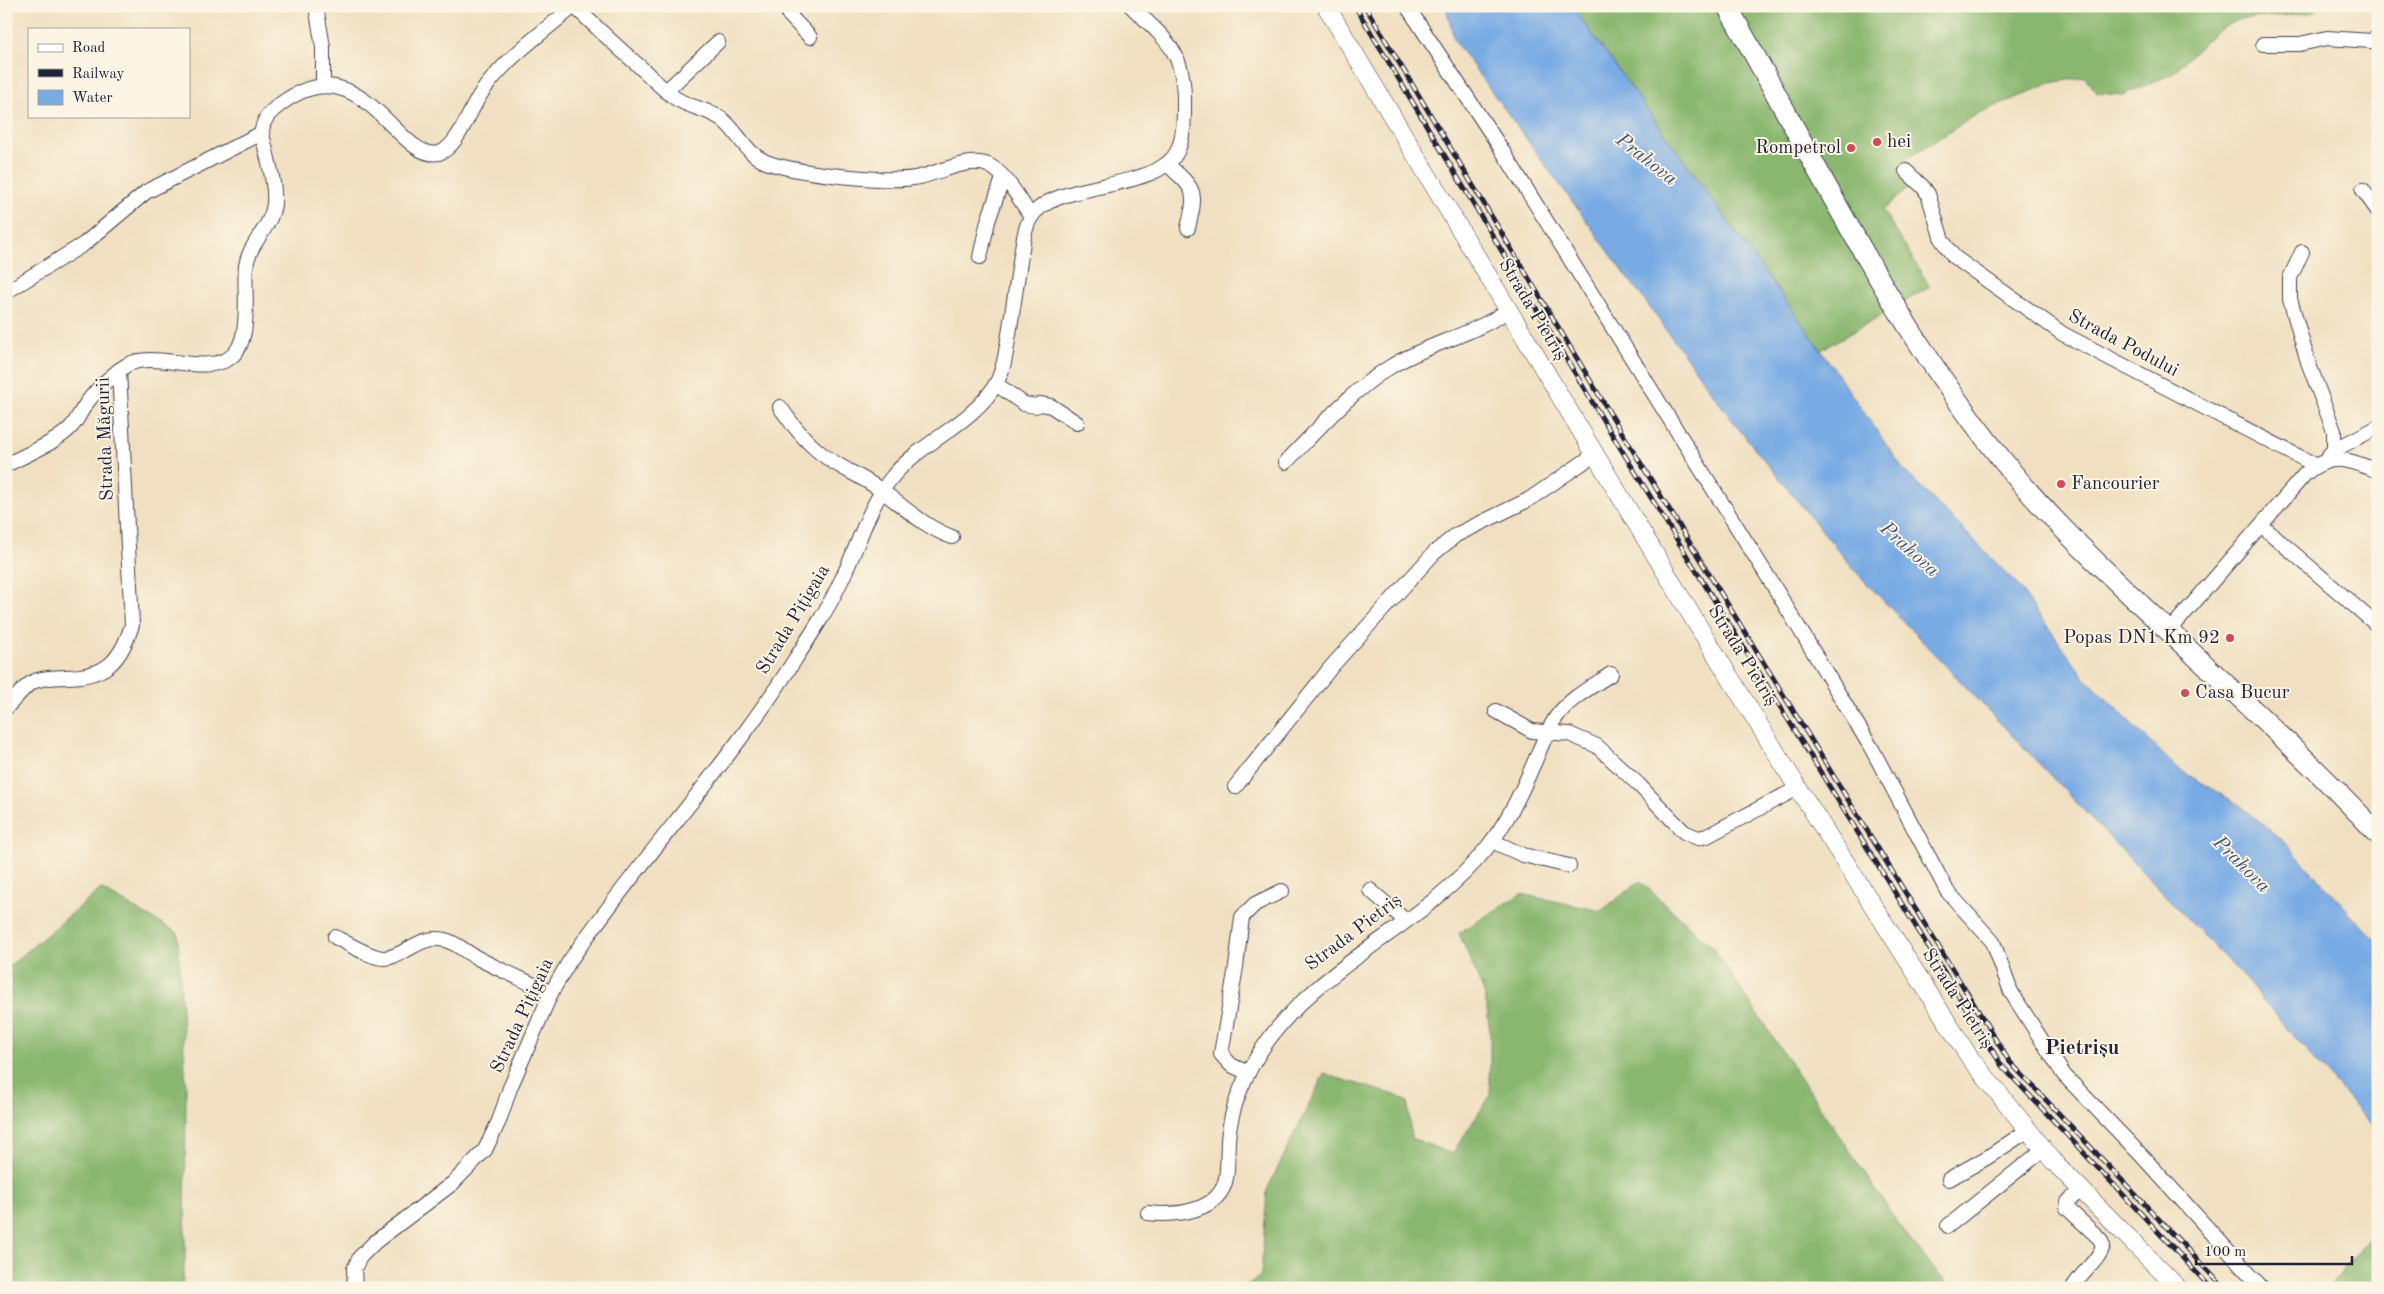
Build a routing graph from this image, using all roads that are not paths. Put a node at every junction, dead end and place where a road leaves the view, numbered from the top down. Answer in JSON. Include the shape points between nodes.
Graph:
{"nodes":[{"id":1,"x":316,"y":6,"type":"edge"},
{"id":2,"x":574,"y":6,"type":"edge"},
{"id":3,"x":794,"y":6,"type":"edge"},
{"id":4,"x":1131,"y":6,"type":"edge"},
{"id":5,"x":1326,"y":6,"type":"edge"},
{"id":6,"x":1407,"y":6,"type":"edge"},
{"id":7,"x":1727,"y":6,"type":"edge"},
{"id":8,"x":1741,"y":6,"type":"edge"},
{"id":9,"x":810,"y":37,"type":"dead end"},
{"id":10,"x":2378,"y":37,"type":"edge"},
{"id":11,"x":718,"y":42,"type":"dead end"},
{"id":12,"x":2263,"y":44,"type":"dead end"},
{"id":13,"x":323,"y":86,"type":"junction"},
{"id":14,"x":666,"y":91,"type":"junction"},
{"id":15,"x":262,"y":133,"type":"junction"},
{"id":16,"x":1168,"y":164,"type":"junction"},
{"id":17,"x":1906,"y":171,"type":"dead end"},
{"id":18,"x":1003,"y":178,"type":"junction"},
{"id":19,"x":2363,"y":190,"type":"dead end"},
{"id":20,"x":2378,"y":211,"type":"edge"},
{"id":21,"x":1031,"y":216,"type":"junction"},
{"id":22,"x":1188,"y":228,"type":"dead end"},
{"id":23,"x":2302,"y":252,"type":"dead end"},
{"id":24,"x":980,"y":257,"type":"dead end"},
{"id":25,"x":6,"y":292,"type":"edge"},
{"id":26,"x":1507,"y":310,"type":"junction"},
{"id":27,"x":119,"y":370,"type":"junction"},
{"id":28,"x":996,"y":384,"type":"junction"},
{"id":29,"x":780,"y":407,"type":"dead end"},
{"id":30,"x":1077,"y":423,"type":"dead end"},
{"id":31,"x":2378,"y":427,"type":"edge"},
{"id":32,"x":2334,"y":450,"type":"junction"},
{"id":33,"x":1594,"y":455,"type":"junction"},
{"id":34,"x":1286,"y":462,"type":"dead end"},
{"id":35,"x":2319,"y":463,"type":"junction"},
{"id":36,"x":6,"y":465,"type":"edge"},
{"id":37,"x":2378,"y":471,"type":"edge"},
{"id":38,"x":883,"y":491,"type":"junction"},
{"id":39,"x":2262,"y":526,"type":"junction"},
{"id":40,"x":952,"y":537,"type":"dead end"},
{"id":41,"x":2177,"y":622,"type":"junction"},
{"id":42,"x":2378,"y":626,"type":"edge"},
{"id":43,"x":1611,"y":674,"type":"dead end"},
{"id":44,"x":6,"y":708,"type":"edge"},
{"id":45,"x":1496,"y":711,"type":"dead end"},
{"id":46,"x":1548,"y":732,"type":"junction"},
{"id":47,"x":1235,"y":787,"type":"dead end"},
{"id":48,"x":1798,"y":788,"type":"junction"},
{"id":49,"x":2378,"y":816,"type":"edge"},
{"id":50,"x":2378,"y":834,"type":"edge"},
{"id":51,"x":1492,"y":842,"type":"junction"},
{"id":52,"x":1569,"y":866,"type":"dead end"},
{"id":53,"x":1370,"y":890,"type":"dead end"},
{"id":54,"x":1282,"y":891,"type":"dead end"},
{"id":55,"x":1406,"y":921,"type":"junction"},
{"id":56,"x":335,"y":937,"type":"dead end"},
{"id":57,"x":551,"y":993,"type":"junction"},
{"id":58,"x":1248,"y":1073,"type":"junction"},
{"id":59,"x":2027,"y":1131,"type":"junction"},
{"id":60,"x":2043,"y":1150,"type":"junction"},
{"id":61,"x":1949,"y":1179,"type":"dead end"},
{"id":62,"x":2081,"y":1188,"type":"junction"},
{"id":63,"x":1148,"y":1213,"type":"dead end"},
{"id":64,"x":1948,"y":1226,"type":"dead end"},
{"id":65,"x":355,"y":1288,"type":"edge"},
{"id":66,"x":2073,"y":1288,"type":"edge"},
{"id":67,"x":2178,"y":1288,"type":"edge"},
{"id":68,"x":2262,"y":1288,"type":"edge"}],
"edges":[{"from":1,"to":13,"type":"street","via":[[323,48]]},
{"from":2,"to":13,"type":"street","via":[[495,76],[480,94],[458,134],[440,152],[430,153],[419,148],[370,105],[350,92]]},
{"from":2,"to":14,"type":"street"},
{"from":3,"to":9,"type":"street","via":[[789,15]]},
{"from":4,"to":16,"type":"street","via":[[1174,49],[1183,75],[1183,130],[1180,147]]},
{"from":5,"to":26,"type":"main road","name":"Strada Pietriș"},
{"from":6,"to":68,"type":"street","via":[[1502,150],[1773,585],[1872,750],[1947,891],[1993,942],[2011,992],[2064,1075]]},
{"from":7,"to":50,"type":"highway","via":[[1889,298],[1934,370],[1992,447],[2066,532],[2304,758]]},
{"from":8,"to":41,"type":"highway","via":[[1898,292],[1944,363],[2044,492]]},
{"from":10,"to":12,"type":"street","via":[[2371,41],[2328,38],[2300,44]]},
{"from":11,"to":14,"type":"street"},
{"from":13,"to":15,"type":"street","via":[[284,101],[272,110],[262,125]]},
{"from":14,"to":18,"type":"street","via":[[676,99],[724,120],[750,152],[768,162],[845,176],[901,180],[981,163],[990,165]]},
{"from":15,"to":25,"type":"street","via":[[146,192],[84,244]]},
{"from":15,"to":27,"type":"street","name":"Strada Măgurii","via":[[274,203],[269,222],[246,264],[245,327],[239,347],[219,363],[136,362]]},
{"from":16,"to":21,"type":"street","via":[[1146,175],[1062,198]]},
{"from":16,"to":22,"type":"street","via":[[1192,189]]},
{"from":17,"to":35,"type":"street","name":"Strada Podului","via":[[1928,194],[1942,240],[1954,257],[2028,312],[2062,334]]},
{"from":18,"to":21,"type":"street"},
{"from":18,"to":24,"type":"street"},
{"from":19,"to":20,"type":"street"},
{"from":21,"to":28,"type":"street","name":"Strada Pițigaia","via":[[1023,239],[1004,360]]},
{"from":23,"to":32,"type":"street","via":[[2290,278],[2290,299],[2308,362],[2334,431]]},
{"from":26,"to":33,"type":"main road","name":"Strada Pietriș"},
{"from":26,"to":34,"type":"street","via":[[1482,326],[1390,367],[1356,393]]},
{"from":27,"to":36,"type":"street","via":[[87,402],[71,427]]},
{"from":27,"to":44,"type":"street","name":"Strada Măgurii","via":[[132,625],[125,648],[114,662],[93,675],[43,678],[30,684]]},
{"from":28,"to":30,"type":"street","via":[[1024,404],[1051,406]]},
{"from":28,"to":38,"type":"street","name":"Strada Pițigaia","via":[[975,408],[909,460]]},
{"from":29,"to":38,"type":"street","via":[[795,430],[826,457]]},
{"from":31,"to":32,"type":"street"},
{"from":32,"to":35,"type":"street"},
{"from":33,"to":47,"type":"street","via":[[1528,500],[1456,536],[1434,552],[1332,666]]},
{"from":33,"to":48,"type":"main road","name":"Strada Pietriș"},
{"from":35,"to":37,"type":"street","name":"Strada Podului","via":[[2347,460]]},
{"from":35,"to":39,"type":"street","via":[[2305,474]]},
{"from":38,"to":40,"type":"street"},
{"from":38,"to":57,"type":"street","name":"Strada Pițigaia","via":[[840,584],[792,664],[755,718],[583,941]]},
{"from":39,"to":41,"type":"street"},
{"from":39,"to":42,"type":"street"},
{"from":41,"to":49,"type":"highway"},
{"from":43,"to":46,"type":"street","name":"Strada Pietriș","via":[[1569,703]]},
{"from":45,"to":46,"type":"street","via":[[1532,731]]},
{"from":46,"to":48,"type":"street","via":[[1568,734],[1597,746],[1690,836],[1707,836]]},
{"from":46,"to":51,"type":"street","name":"Strada Pietriș","via":[[1522,791]]},
{"from":48,"to":59,"type":"main road","name":"Strada Pietriș","via":[[1970,1058]]},
{"from":51,"to":52,"type":"street","via":[[1524,855]]},
{"from":51,"to":55,"type":"street","name":"Strada Pietriș","via":[[1469,868]]},
{"from":53,"to":55,"type":"street"},
{"from":54,"to":58,"type":"street","via":[[1246,910],[1240,924],[1221,1054]]},
{"from":55,"to":58,"type":"street","name":"Strada Pietriș","via":[[1343,966],[1294,1008],[1274,1031]]},
{"from":56,"to":57,"type":"street","via":[[382,958],[421,941],[445,940]]},
{"from":57,"to":65,"type":"street","name":"Strada Pițigaia","via":[[485,1150],[453,1183],[360,1257],[354,1270]]},
{"from":58,"to":63,"type":"street","name":"Strada Pietriș","via":[[1232,1116],[1226,1180],[1219,1195],[1210,1202],[1175,1215]]},
{"from":59,"to":60,"type":"main road","name":"Strada Pietriș"},
{"from":59,"to":61,"type":"street"},
{"from":60,"to":62,"type":"main road","name":"Strada Pietriș"},
{"from":60,"to":64,"type":"street"},
{"from":62,"to":66,"type":"street","via":[[2068,1202],[2067,1208],[2104,1246]]},
{"from":62,"to":67,"type":"main road","name":"Strada Pietriș"}]}
